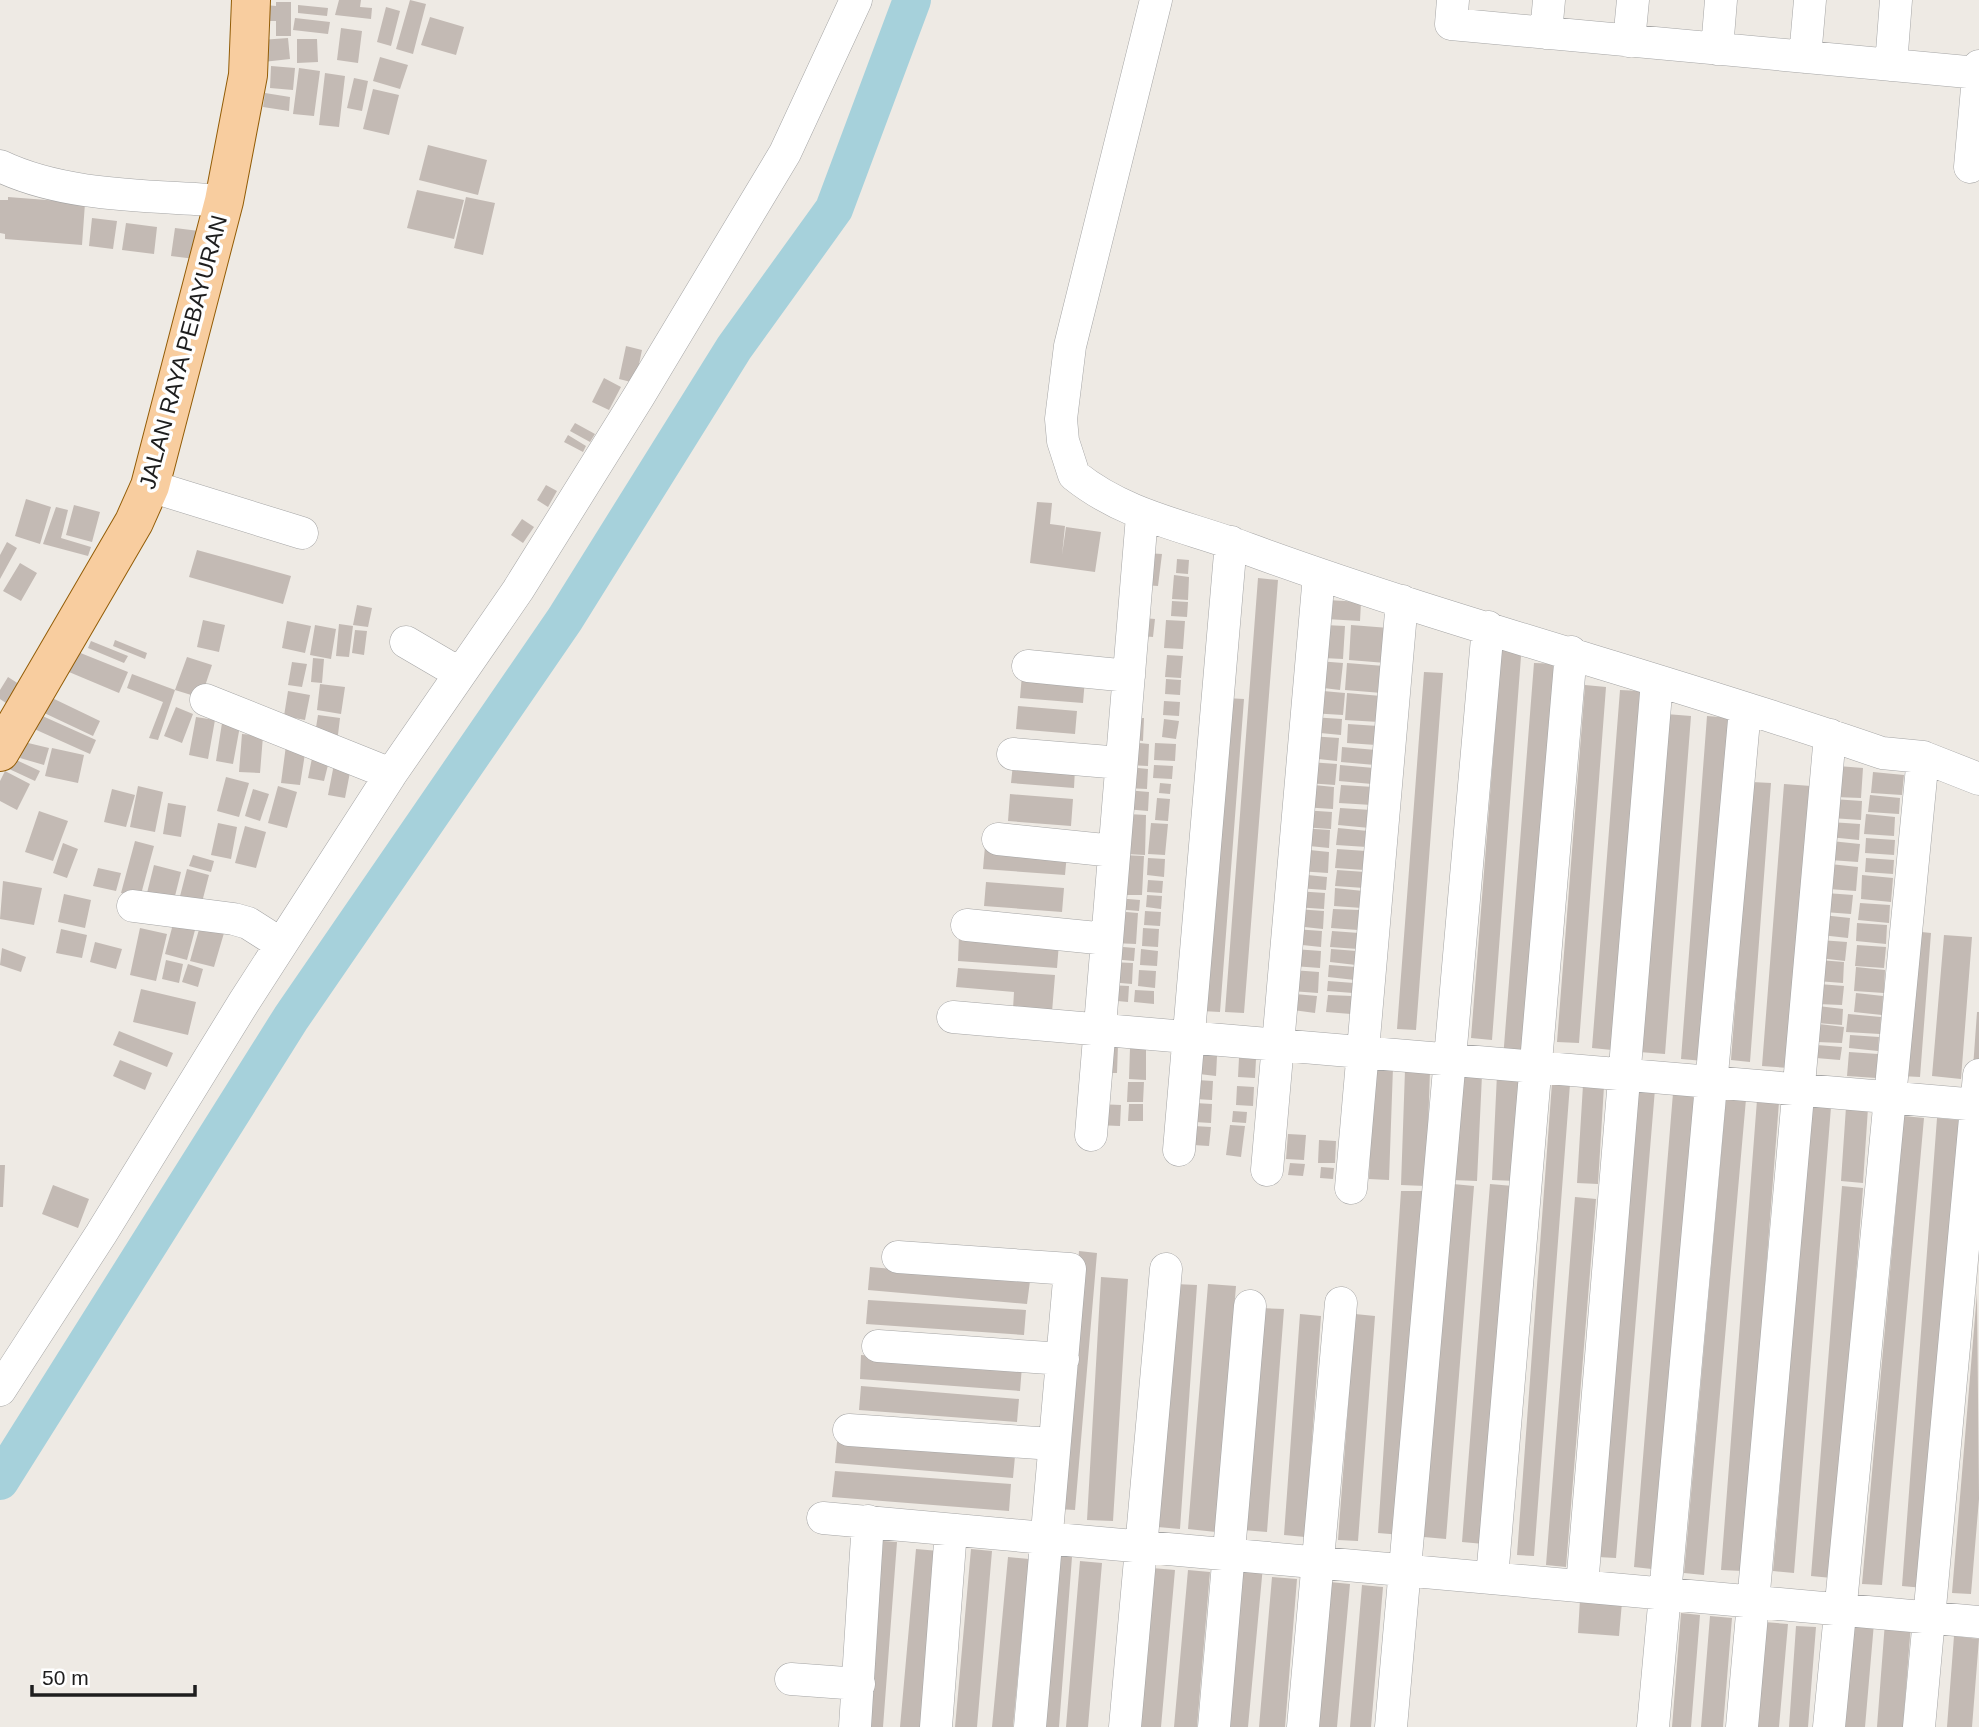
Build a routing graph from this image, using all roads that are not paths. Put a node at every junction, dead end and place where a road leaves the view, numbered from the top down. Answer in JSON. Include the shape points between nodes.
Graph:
{"nodes":[{"id":1,"x":251,"y":0,"type":"edge"},
{"id":2,"x":856,"y":0,"type":"edge"},
{"id":3,"x":1156,"y":0,"type":"edge"},
{"id":4,"x":1453,"y":0,"type":"edge"},
{"id":5,"x":1549,"y":0,"type":"edge"},
{"id":6,"x":1633,"y":0,"type":"edge"},
{"id":7,"x":1720,"y":0,"type":"edge"},
{"id":8,"x":1810,"y":0,"type":"edge"},
{"id":9,"x":1896,"y":0,"type":"edge"},
{"id":10,"x":1546,"y":33,"type":"junction"},
{"id":11,"x":1629,"y":41,"type":"junction"},
{"id":12,"x":1717,"y":49,"type":"junction"},
{"id":13,"x":1805,"y":57,"type":"junction"},
{"id":14,"x":1891,"y":65,"type":"junction"},
{"id":15,"x":1979,"y":66,"type":"edge"},
{"id":16,"x":1979,"y":73,"type":"edge"},
{"id":17,"x":0,"y":166,"type":"edge"},
{"id":18,"x":1970,"y":167,"type":"dead end"},
{"id":19,"x":224,"y":201,"type":"junction"},
{"id":20,"x":150,"y":486,"type":"junction"},
{"id":21,"x":1142,"y":516,"type":"junction"},
{"id":22,"x":302,"y":533,"type":"dead end"},
{"id":23,"x":1231,"y":542,"type":"junction"},
{"id":24,"x":1319,"y":575,"type":"junction"},
{"id":25,"x":1402,"y":601,"type":"junction"},
{"id":26,"x":1488,"y":627,"type":"junction"},
{"id":27,"x":406,"y":642,"type":"dead end"},
{"id":28,"x":1571,"y":652,"type":"junction"},
{"id":29,"x":1028,"y":666,"type":"dead end"},
{"id":30,"x":459,"y":673,"type":"junction"},
{"id":31,"x":1129,"y":676,"type":"junction"},
{"id":32,"x":1657,"y":681,"type":"junction"},
{"id":33,"x":206,"y":700,"type":"dead end"},
{"id":34,"x":1745,"y":709,"type":"junction"},
{"id":35,"x":1830,"y":735,"type":"junction"},
{"id":36,"x":0,"y":752,"type":"edge"},
{"id":37,"x":1013,"y":754,"type":"dead end"},
{"id":38,"x":1923,"y":757,"type":"junction"},
{"id":39,"x":1121,"y":763,"type":"junction"},
{"id":40,"x":391,"y":774,"type":"junction"},
{"id":41,"x":1979,"y":779,"type":"edge"},
{"id":42,"x":998,"y":839,"type":"dead end"},
{"id":43,"x":1114,"y":851,"type":"junction"},
{"id":44,"x":133,"y":906,"type":"dead end"},
{"id":45,"x":967,"y":925,"type":"dead end"},
{"id":46,"x":1107,"y":939,"type":"junction"},
{"id":47,"x":281,"y":944,"type":"junction"},
{"id":48,"x":953,"y":1017,"type":"dead end"},
{"id":49,"x":1099,"y":1029,"type":"junction"},
{"id":50,"x":1189,"y":1037,"type":"junction"},
{"id":51,"x":1277,"y":1045,"type":"junction"},
{"id":52,"x":1362,"y":1052,"type":"junction"},
{"id":53,"x":1449,"y":1059,"type":"junction"},
{"id":54,"x":1536,"y":1067,"type":"junction"},
{"id":55,"x":1625,"y":1074,"type":"junction"},
{"id":56,"x":1712,"y":1082,"type":"junction"},
{"id":57,"x":1799,"y":1089,"type":"junction"},
{"id":58,"x":1978,"y":1095,"type":"edge"},
{"id":59,"x":1890,"y":1097,"type":"junction"},
{"id":60,"x":1091,"y":1135,"type":"dead end"},
{"id":61,"x":1179,"y":1150,"type":"dead end"},
{"id":62,"x":1266,"y":1170,"type":"dead end"},
{"id":63,"x":1351,"y":1188,"type":"dead end"},
{"id":64,"x":898,"y":1257,"type":"dead end"},
{"id":65,"x":1166,"y":1269,"type":"dead end"},
{"id":66,"x":1341,"y":1303,"type":"dead end"},
{"id":67,"x":1250,"y":1306,"type":"dead end"},
{"id":68,"x":878,"y":1346,"type":"dead end"},
{"id":69,"x":1063,"y":1359,"type":"junction"},
{"id":70,"x":0,"y":1390,"type":"edge"},
{"id":71,"x":849,"y":1430,"type":"dead end"},
{"id":72,"x":1053,"y":1444,"type":"junction"},
{"id":73,"x":823,"y":1518,"type":"dead end"},
{"id":74,"x":868,"y":1521,"type":"junction"},
{"id":75,"x":950,"y":1531,"type":"junction"},
{"id":76,"x":1045,"y":1537,"type":"junction"},
{"id":77,"x":1142,"y":1547,"type":"junction"},
{"id":78,"x":1228,"y":1555,"type":"junction"},
{"id":79,"x":1318,"y":1562,"type":"junction"},
{"id":80,"x":1404,"y":1570,"type":"junction"},
{"id":81,"x":1492,"y":1578,"type":"junction"},
{"id":82,"x":1581,"y":1586,"type":"junction"},
{"id":83,"x":1665,"y":1594,"type":"junction"},
{"id":84,"x":1754,"y":1602,"type":"junction"},
{"id":85,"x":1840,"y":1609,"type":"junction"},
{"id":86,"x":1929,"y":1617,"type":"junction"},
{"id":87,"x":1979,"y":1622,"type":"edge"},
{"id":88,"x":791,"y":1679,"type":"dead end"},
{"id":89,"x":859,"y":1684,"type":"junction"},
{"id":90,"x":855,"y":1727,"type":"edge"},
{"id":91,"x":936,"y":1727,"type":"edge"},
{"id":92,"x":1030,"y":1727,"type":"edge"},
{"id":93,"x":1125,"y":1727,"type":"edge"},
{"id":94,"x":1214,"y":1727,"type":"edge"},
{"id":95,"x":1303,"y":1727,"type":"edge"},
{"id":96,"x":1391,"y":1727,"type":"edge"},
{"id":97,"x":1653,"y":1727,"type":"edge"},
{"id":98,"x":1742,"y":1727,"type":"edge"},
{"id":99,"x":1829,"y":1727,"type":"edge"},
{"id":100,"x":1919,"y":1727,"type":"edge"}],
"edges":[{"from":1,"to":19,"type":"main road","name":"JALAN RAYA PEBAYURAN","via":[[248,75]]},
{"from":2,"to":30,"type":"street","via":[[785,153],[519,590]]},
{"from":3,"to":21,"type":"street","via":[[1070,346],[1062,419],[1074,475]]},
{"from":4,"to":10,"type":"street","via":[[1451,24]]},
{"from":5,"to":10,"type":"street"},
{"from":6,"to":11,"type":"street"},
{"from":7,"to":12,"type":"street"},
{"from":8,"to":13,"type":"street"},
{"from":9,"to":14,"type":"street"},
{"from":10,"to":11,"type":"street"},
{"from":11,"to":12,"type":"street"},
{"from":12,"to":13,"type":"street"},
{"from":13,"to":14,"type":"street"},
{"from":14,"to":16,"type":"street"},
{"from":15,"to":16,"type":"street"},
{"from":16,"to":18,"type":"street"},
{"from":17,"to":19,"type":"street","via":[[41,181],[83,189]]},
{"from":19,"to":20,"type":"main road","name":"JALAN RAYA PEBAYURAN"},
{"from":20,"to":22,"type":"street"},
{"from":20,"to":36,"type":"main road","name":"JALAN RAYA PEBAYURAN","via":[[134,522]]},
{"from":21,"to":23,"type":"street"},
{"from":21,"to":31,"type":"street"},
{"from":23,"to":24,"type":"street"},
{"from":23,"to":50,"type":"street"},
{"from":24,"to":25,"type":"street"},
{"from":24,"to":51,"type":"street"},
{"from":25,"to":26,"type":"street"},
{"from":25,"to":52,"type":"street"},
{"from":26,"to":28,"type":"street"},
{"from":26,"to":53,"type":"street"},
{"from":27,"to":30,"type":"street"},
{"from":28,"to":32,"type":"street"},
{"from":28,"to":54,"type":"street"},
{"from":29,"to":31,"type":"street"},
{"from":30,"to":40,"type":"street"},
{"from":31,"to":39,"type":"street"},
{"from":32,"to":34,"type":"street"},
{"from":32,"to":55,"type":"street"},
{"from":33,"to":40,"type":"street"},
{"from":34,"to":35,"type":"street"},
{"from":34,"to":56,"type":"street"},
{"from":35,"to":38,"type":"street","via":[[1882,753]]},
{"from":35,"to":57,"type":"street"},
{"from":37,"to":39,"type":"street"},
{"from":38,"to":41,"type":"street"},
{"from":38,"to":59,"type":"street"},
{"from":39,"to":43,"type":"street"},
{"from":40,"to":47,"type":"street"},
{"from":42,"to":43,"type":"street"},
{"from":43,"to":46,"type":"street"},
{"from":44,"to":47,"type":"street","via":[[248,922]]},
{"from":45,"to":46,"type":"street"},
{"from":46,"to":49,"type":"street"},
{"from":47,"to":70,"type":"street"},
{"from":48,"to":49,"type":"street"},
{"from":49,"to":50,"type":"street"},
{"from":49,"to":60,"type":"street"},
{"from":50,"to":51,"type":"street"},
{"from":50,"to":61,"type":"street"},
{"from":51,"to":52,"type":"street"},
{"from":51,"to":62,"type":"street"},
{"from":52,"to":53,"type":"street"},
{"from":52,"to":63,"type":"street"},
{"from":53,"to":54,"type":"street"},
{"from":53,"to":80,"type":"street"},
{"from":54,"to":55,"type":"street"},
{"from":54,"to":81,"type":"street"},
{"from":55,"to":56,"type":"street"},
{"from":55,"to":82,"type":"street"},
{"from":56,"to":57,"type":"street"},
{"from":56,"to":83,"type":"street"},
{"from":57,"to":59,"type":"street"},
{"from":57,"to":84,"type":"street"},
{"from":58,"to":59,"type":"street"},
{"from":58,"to":86,"type":"street"},
{"from":59,"to":85,"type":"street"},
{"from":64,"to":69,"type":"street","via":[[1070,1269]]},
{"from":65,"to":77,"type":"street"},
{"from":66,"to":79,"type":"street"},
{"from":67,"to":78,"type":"street"},
{"from":68,"to":69,"type":"street"},
{"from":69,"to":72,"type":"street"},
{"from":71,"to":72,"type":"street"},
{"from":72,"to":76,"type":"street"},
{"from":73,"to":74,"type":"street"},
{"from":74,"to":75,"type":"street"},
{"from":74,"to":89,"type":"street"},
{"from":75,"to":76,"type":"street"},
{"from":75,"to":91,"type":"street"},
{"from":76,"to":77,"type":"street"},
{"from":76,"to":92,"type":"street"},
{"from":77,"to":78,"type":"street"},
{"from":77,"to":93,"type":"street"},
{"from":78,"to":79,"type":"street"},
{"from":78,"to":94,"type":"street"},
{"from":79,"to":80,"type":"street"},
{"from":79,"to":95,"type":"street"},
{"from":80,"to":81,"type":"street"},
{"from":80,"to":96,"type":"street"},
{"from":81,"to":82,"type":"street"},
{"from":82,"to":83,"type":"street"},
{"from":83,"to":84,"type":"street"},
{"from":83,"to":97,"type":"street"},
{"from":84,"to":85,"type":"street"},
{"from":84,"to":98,"type":"street"},
{"from":85,"to":86,"type":"street"},
{"from":85,"to":99,"type":"street"},
{"from":86,"to":87,"type":"street"},
{"from":86,"to":100,"type":"street"},
{"from":88,"to":89,"type":"street"},
{"from":89,"to":90,"type":"street"}]}
